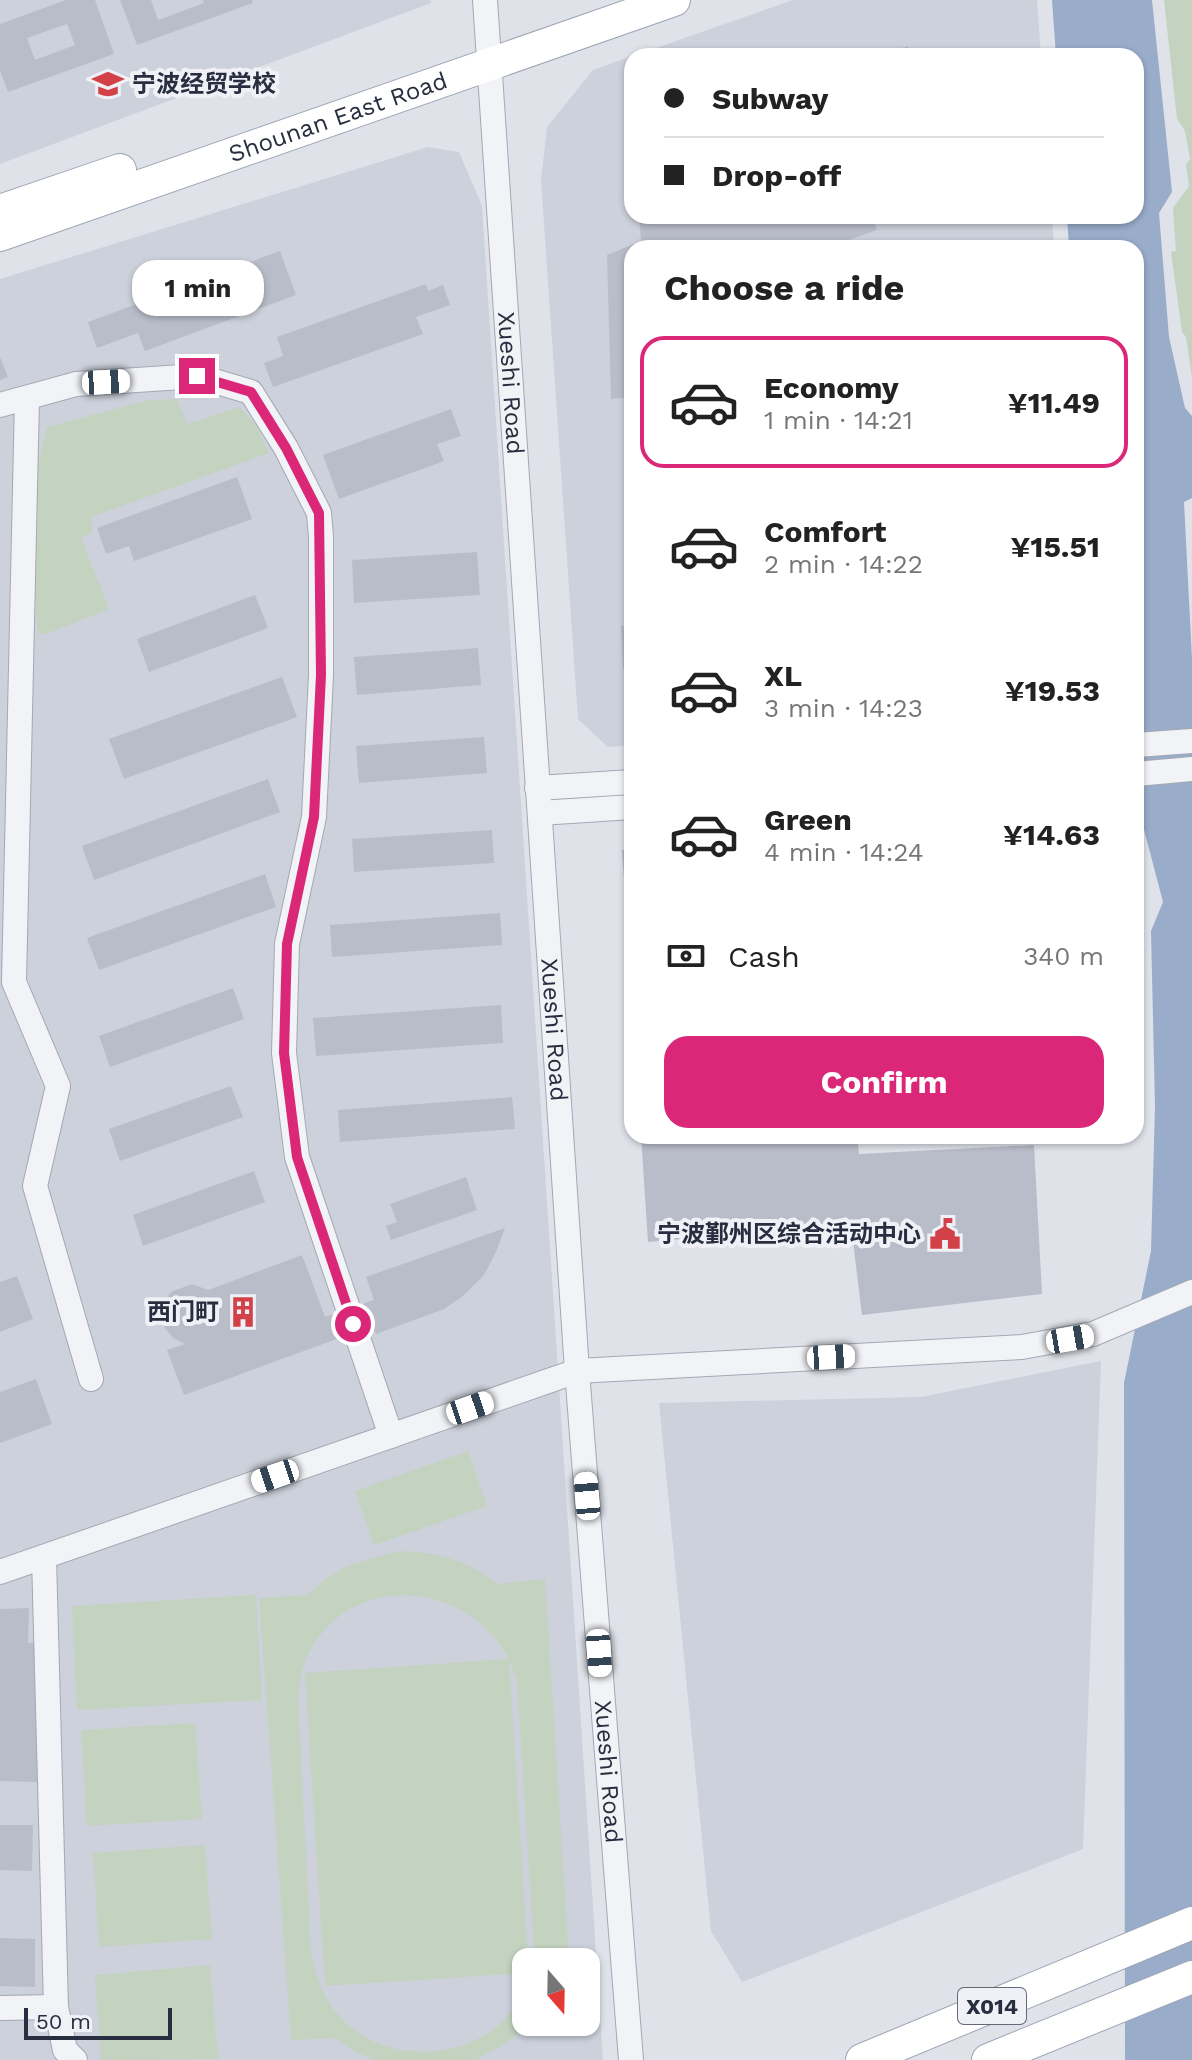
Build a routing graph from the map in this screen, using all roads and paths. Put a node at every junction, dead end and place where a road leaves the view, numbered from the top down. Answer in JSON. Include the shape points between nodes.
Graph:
{"nodes":[{"id":1,"x":485,"y":0,"type":"edge"},
{"id":2,"x":611,"y":0,"type":"edge"},
{"id":3,"x":674,"y":0,"type":"edge"},
{"id":4,"x":490,"y":54,"type":"junction"},
{"id":5,"x":0,"y":211,"type":"edge"},
{"id":6,"x":0,"y":235,"type":"edge"},
{"id":7,"x":27,"y":398,"type":"junction"},
{"id":8,"x":0,"y":405,"type":"edge"},
{"id":9,"x":1192,"y":741,"type":"edge"},
{"id":10,"x":1144,"y":744,"type":"edge"},
{"id":11,"x":1192,"y":769,"type":"edge"},
{"id":12,"x":1144,"y":773,"type":"edge"},
{"id":13,"x":624,"y":783,"type":"edge"},
{"id":14,"x":537,"y":788,"type":"junction"},
{"id":15,"x":624,"y":808,"type":"edge"},
{"id":16,"x":540,"y":813,"type":"junction"},
{"id":17,"x":1192,"y":1292,"type":"edge"},
{"id":18,"x":577,"y":1371,"type":"junction"},
{"id":19,"x":91,"y":1379,"type":"dead end"},
{"id":20,"x":391,"y":1436,"type":"junction"},
{"id":21,"x":44,"y":1557,"type":"junction"},
{"id":22,"x":0,"y":1572,"type":"edge"},
{"id":23,"x":1192,"y":1923,"type":"edge"},
{"id":24,"x":1192,"y":1977,"type":"edge"},
{"id":25,"x":56,"y":2007,"type":"junction"},
{"id":26,"x":0,"y":2008,"type":"edge"},
{"id":27,"x":75,"y":2060,"type":"edge"},
{"id":28,"x":631,"y":2060,"type":"edge"},
{"id":29,"x":862,"y":2060,"type":"edge"},
{"id":30,"x":988,"y":2060,"type":"edge"}],
"edges":[{"from":1,"to":4,"type":"street","name":"Xueshi Road"},
{"from":2,"to":4,"type":"main road","name":"Shounan East Road"},
{"from":3,"to":4,"type":"main road","name":"Shounan East Road"},
{"from":4,"to":5,"type":"main road","name":"Shounan East Road"},
{"from":4,"to":6,"type":"main road","name":"Shounan East Road"},
{"from":4,"to":14,"type":"street","name":"Xueshi Road"},
{"from":7,"to":8,"type":"street"},
{"from":7,"to":19,"type":"street","via":[[14,982],[58,1086],[35,1186]]},
{"from":7,"to":20,"type":"street","via":[[76,384],[197,376],[251,392],[319,513],[321,675],[314,817],[287,944],[284,1053],[297,1157]]},
{"from":9,"to":10,"type":"street"},
{"from":11,"to":12,"type":"street"},
{"from":13,"to":14,"type":"street"},
{"from":14,"to":16,"type":"street","name":"Xueshi Road"},
{"from":15,"to":16,"type":"street"},
{"from":16,"to":18,"type":"street","name":"Xueshi Road"},
{"from":17,"to":18,"type":"street","via":[[1093,1334],[1022,1347]]},
{"from":18,"to":20,"type":"street"},
{"from":18,"to":28,"type":"street","name":"Xueshi Road"},
{"from":20,"to":21,"type":"street"},
{"from":21,"to":22,"type":"street"},
{"from":21,"to":25,"type":"street"},
{"from":23,"to":29,"type":"main road","number":"X014"},
{"from":24,"to":30,"type":"main road","number":"X014"},
{"from":25,"to":26,"type":"street"},
{"from":25,"to":27,"type":"street","via":[[65,2050]]}]}
